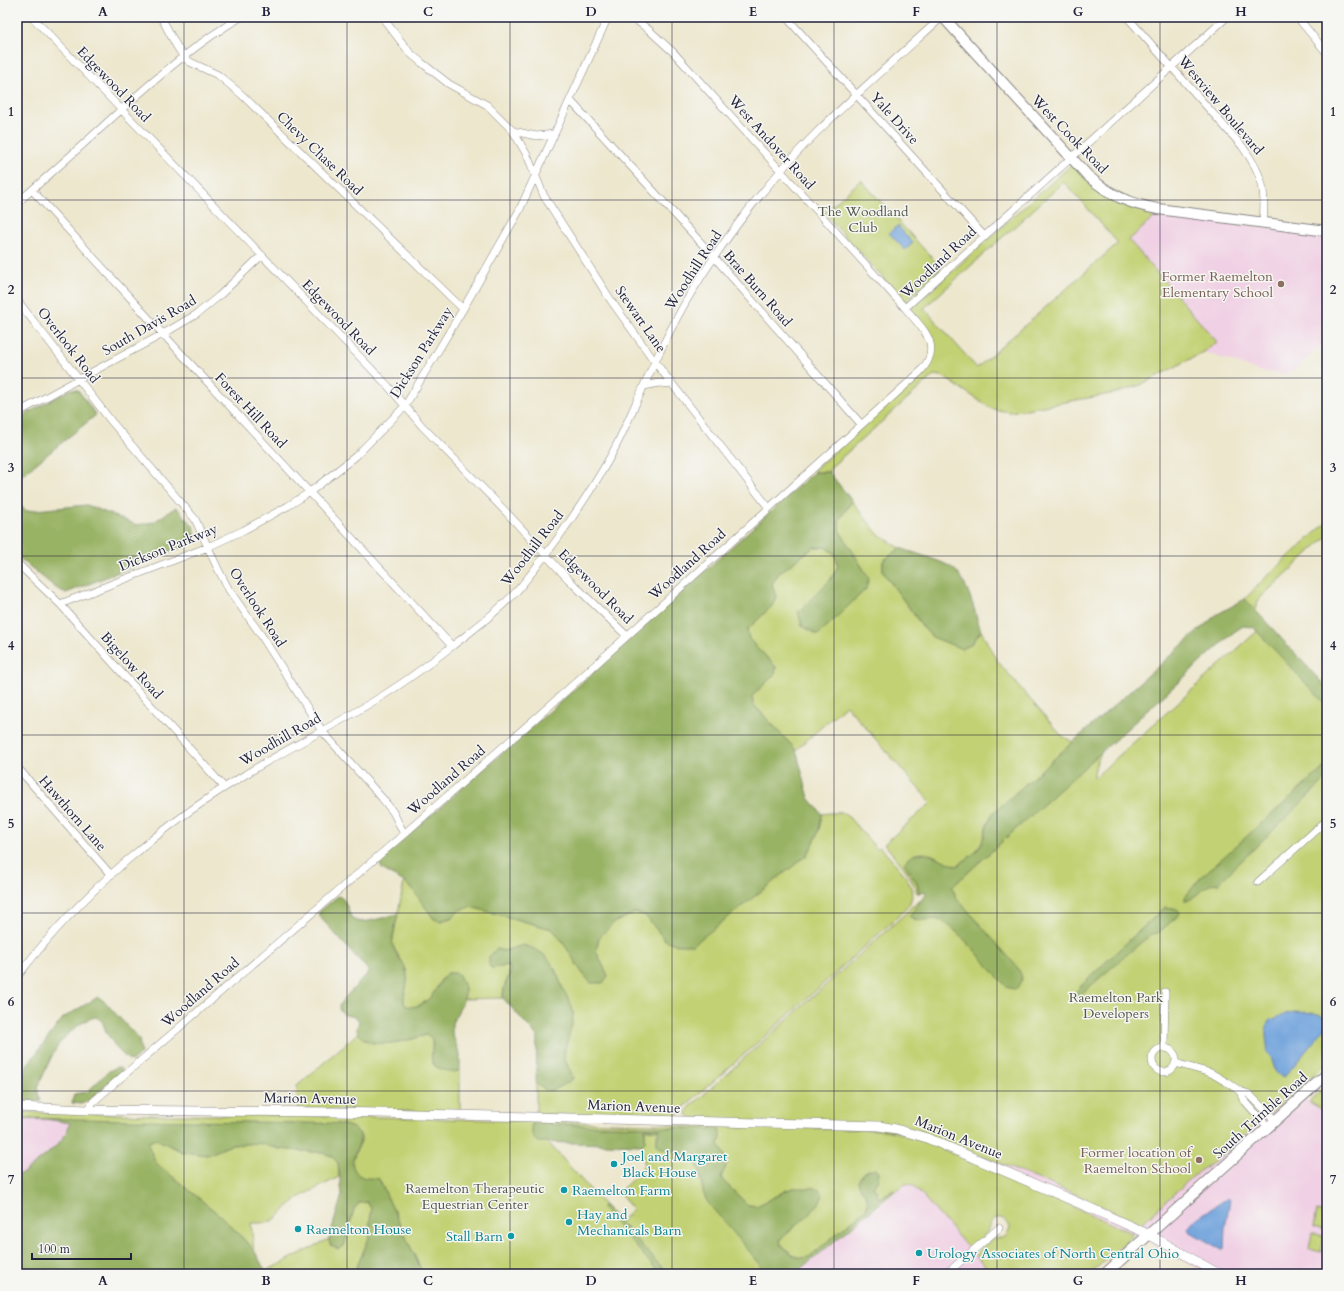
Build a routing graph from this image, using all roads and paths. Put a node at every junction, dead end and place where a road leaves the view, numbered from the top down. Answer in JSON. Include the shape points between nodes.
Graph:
{"nodes":[{"id":1,"x":32,"y":17,"type":"edge"},
{"id":2,"x":161,"y":17,"type":"edge"},
{"id":3,"x":241,"y":17,"type":"edge"},
{"id":4,"x":382,"y":17,"type":"edge"},
{"id":5,"x":608,"y":17,"type":"edge"},
{"id":6,"x":632,"y":17,"type":"edge"},
{"id":7,"x":786,"y":17,"type":"edge"},
{"id":8,"x":943,"y":17,"type":"edge"},
{"id":9,"x":1127,"y":17,"type":"edge"},
{"id":10,"x":1227,"y":17,"type":"edge"},
{"id":11,"x":1297,"y":17,"type":"edge"},
{"id":12,"x":1327,"y":53,"type":"edge"},
{"id":13,"x":183,"y":56,"type":"junction"},
{"id":14,"x":1172,"y":67,"type":"junction"},
{"id":15,"x":857,"y":94,"type":"junction"},
{"id":16,"x":570,"y":100,"type":"junction"},
{"id":17,"x":121,"y":110,"type":"junction"},
{"id":18,"x":512,"y":131,"type":"junction"},
{"id":19,"x":554,"y":134,"type":"junction"},
{"id":20,"x":1072,"y":158,"type":"junction"},
{"id":21,"x":781,"y":171,"type":"junction"},
{"id":22,"x":535,"y":178,"type":"junction"},
{"id":23,"x":32,"y":190,"type":"junction"},
{"id":24,"x":17,"y":203,"type":"edge"},
{"id":25,"x":1263,"y":222,"type":"junction"},
{"id":26,"x":1327,"y":230,"type":"edge"},
{"id":27,"x":985,"y":236,"type":"junction"},
{"id":28,"x":262,"y":255,"type":"junction"},
{"id":29,"x":714,"y":258,"type":"junction"},
{"id":30,"x":17,"y":300,"type":"edge"},
{"id":31,"x":905,"y":308,"type":"junction"},
{"id":32,"x":463,"y":309,"type":"junction"},
{"id":33,"x":163,"y":334,"type":"junction"},
{"id":34,"x":655,"y":362,"type":"junction"},
{"id":35,"x":79,"y":379,"type":"junction"},
{"id":36,"x":672,"y":384,"type":"junction"},
{"id":37,"x":644,"y":386,"type":"junction"},
{"id":38,"x":405,"y":406,"type":"junction"},
{"id":39,"x":17,"y":414,"type":"edge"},
{"id":40,"x":861,"y":424,"type":"junction"},
{"id":41,"x":310,"y":492,"type":"junction"},
{"id":42,"x":769,"y":508,"type":"junction"},
{"id":43,"x":208,"y":547,"type":"junction"},
{"id":44,"x":546,"y":554,"type":"junction"},
{"id":45,"x":17,"y":563,"type":"edge"},
{"id":46,"x":60,"y":604,"type":"junction"},
{"id":47,"x":627,"y":636,"type":"junction"},
{"id":48,"x":452,"y":646,"type":"junction"},
{"id":49,"x":322,"y":731,"type":"junction"},
{"id":50,"x":17,"y":767,"type":"edge"},
{"id":51,"x":224,"y":787,"type":"junction"},
{"id":52,"x":1327,"y":820,"type":"edge"},
{"id":53,"x":404,"y":834,"type":"junction"},
{"id":54,"x":111,"y":875,"type":"junction"},
{"id":55,"x":1258,"y":882,"type":"dead end"},
{"id":56,"x":18,"y":972,"type":"edge"},
{"id":57,"x":1165,"y":992,"type":"dead end"},
{"id":58,"x":1164,"y":1048,"type":"junction"},
{"id":59,"x":1175,"y":1063,"type":"junction"},
{"id":60,"x":1327,"y":1074,"type":"edge"},
{"id":61,"x":17,"y":1108,"type":"edge"},
{"id":62,"x":88,"y":1110,"type":"junction"},
{"id":63,"x":1271,"y":1124,"type":"junction"},
{"id":64,"x":1000,"y":1228,"type":"dead end"},
{"id":65,"x":1148,"y":1234,"type":"junction"},
{"id":66,"x":946,"y":1274,"type":"edge"},
{"id":67,"x":1105,"y":1274,"type":"edge"},
{"id":68,"x":1219,"y":1274,"type":"edge"}],
"edges":[{"from":1,"to":17,"type":"street","name":"Edgewood Road"},
{"from":2,"to":13,"type":"street","name":"Chevy Chase Road"},
{"from":3,"to":13,"type":"street"},
{"from":4,"to":18,"type":"street","name":"Stewart Lane","via":[[410,53],[422,64],[449,84],[487,105]]},
{"from":5,"to":16,"type":"street","name":"Dickson Parkway"},
{"from":6,"to":21,"type":"street","name":"West Andover Road","via":[[674,53]]},
{"from":7,"to":15,"type":"street","name":"Yale Drive"},
{"from":8,"to":15,"type":"street","name":"Woodhill Road"},
{"from":8,"to":20,"type":"main road","name":"West Cook Road"},
{"from":9,"to":14,"type":"street","name":"Westview Boulevard"},
{"from":10,"to":14,"type":"street","name":"Woodland Road"},
{"from":11,"to":12,"type":"street"},
{"from":13,"to":17,"type":"street"},
{"from":13,"to":32,"type":"street","name":"Chevy Chase Road","via":[[218,75],[241,94]]},
{"from":14,"to":20,"type":"street","name":"Woodland Road"},
{"from":14,"to":25,"type":"street","name":"Westview Boulevard","via":[[1254,162],[1264,189]]},
{"from":15,"to":21,"type":"street","name":"Woodhill Road"},
{"from":15,"to":27,"type":"street","name":"Yale Drive"},
{"from":16,"to":19,"type":"street","name":"Dickson Parkway"},
{"from":16,"to":29,"type":"street","name":"Brae Burn Road"},
{"from":17,"to":23,"type":"street"},
{"from":17,"to":28,"type":"street","name":"Edgewood Road"},
{"from":18,"to":19,"type":"street","via":[[536,136]]},
{"from":18,"to":22,"type":"street","name":"Stewart Lane","via":[[527,155]]},
{"from":19,"to":22,"type":"street","name":"Dickson Parkway"},
{"from":20,"to":25,"type":"main road","name":"West Cook Road","via":[[1098,184],[1134,204]]},
{"from":20,"to":27,"type":"street","name":"Woodland Road"},
{"from":21,"to":29,"type":"street","name":"Woodhill Road"},
{"from":21,"to":31,"type":"street","name":"West Andover Road"},
{"from":22,"to":32,"type":"street","name":"Dickson Parkway"},
{"from":22,"to":34,"type":"street","name":"Stewart Lane","via":[[592,272]]},
{"from":23,"to":24,"type":"street"},
{"from":23,"to":33,"type":"street","name":"Forest Hill Road"},
{"from":25,"to":26,"type":"main road","name":"West Cook Road"},
{"from":27,"to":31,"type":"street","name":"Woodland Road"},
{"from":28,"to":33,"type":"street","name":"South Davis Road","via":[[207,306]]},
{"from":28,"to":38,"type":"street","name":"Edgewood Road"},
{"from":29,"to":34,"type":"street","name":"Woodhill Road","via":[[678,314]]},
{"from":29,"to":40,"type":"street","name":"Brae Burn Road"},
{"from":30,"to":35,"type":"street","name":"Overlook Road"},
{"from":31,"to":40,"type":"street","name":"Woodland Road","via":[[928,337],[930,359],[920,372]]},
{"from":32,"to":38,"type":"street","name":"Dickson Parkway"},
{"from":33,"to":35,"type":"street","name":"South Davis Road"},
{"from":33,"to":41,"type":"street","name":"Forest Hill Road"},
{"from":34,"to":36,"type":"street","name":"Stewart Lane"},
{"from":34,"to":37,"type":"street","name":"Woodhill Road"},
{"from":35,"to":39,"type":"street","name":"South Davis Road"},
{"from":35,"to":43,"type":"street","name":"Overlook Road","via":[[110,421],[195,519]]},
{"from":36,"to":37,"type":"street"},
{"from":36,"to":42,"type":"street","name":"Stewart Lane"},
{"from":37,"to":44,"type":"street","name":"Woodhill Road","via":[[594,484]]},
{"from":38,"to":41,"type":"street","name":"Dickson Parkway","via":[[356,456]]},
{"from":38,"to":44,"type":"street","name":"Edgewood Road"},
{"from":40,"to":42,"type":"street","name":"Woodland Road"},
{"from":41,"to":43,"type":"street","name":"Dickson Parkway","via":[[250,527]]},
{"from":41,"to":48,"type":"street","name":"Forest Hill Road"},
{"from":42,"to":47,"type":"street","name":"Woodland Road"},
{"from":43,"to":46,"type":"street","name":"Dickson Parkway"},
{"from":43,"to":49,"type":"street","name":"Overlook Road","via":[[229,590]]},
{"from":44,"to":47,"type":"street","name":"Edgewood Road"},
{"from":44,"to":48,"type":"street","name":"Woodhill Road","via":[[507,600]]},
{"from":45,"to":46,"type":"street","name":"Bigelow Road"},
{"from":46,"to":51,"type":"street","name":"Bigelow Road"},
{"from":47,"to":53,"type":"street","name":"Woodland Road"},
{"from":48,"to":49,"type":"street","name":"Woodhill Road","via":[[400,684]]},
{"from":49,"to":51,"type":"street","name":"Woodhill Road"},
{"from":49,"to":53,"type":"street","name":"Overlook Road","via":[[382,798],[393,812]]},
{"from":50,"to":54,"type":"street","name":"Hawthorn Lane"},
{"from":51,"to":54,"type":"street","name":"Woodhill Road","via":[[175,822]]},
{"from":52,"to":55,"type":"street"},
{"from":53,"to":62,"type":"street","name":"Woodland Road","via":[[93,1102]]},
{"from":54,"to":56,"type":"street","name":"Woodhill Road"},
{"from":57,"to":58,"type":"street"},
{"from":58,"to":59,"type":"street","via":[[1173,1053]]},
{"from":58,"to":59,"type":"street","via":[[1157,1050],[1153,1056],[1154,1067],[1160,1072],[1168,1071]]},
{"from":59,"to":63,"type":"street","via":[[1211,1073],[1228,1083],[1240,1091],[1243,1099]]},
{"from":60,"to":63,"type":"main road","name":"South Trimble Road"},
{"from":61,"to":62,"type":"street","name":"Marion Avenue"},
{"from":62,"to":65,"type":"street","name":"Marion Avenue","via":[[338,1112],[879,1126],[904,1130],[927,1138]]},
{"from":63,"to":65,"type":"main road","name":"South Trimble Road"},
{"from":64,"to":66,"type":"street"},
{"from":65,"to":67,"type":"main road","name":"South Trimble Road"},
{"from":65,"to":68,"type":"street","name":"Marion Avenue"}]}
